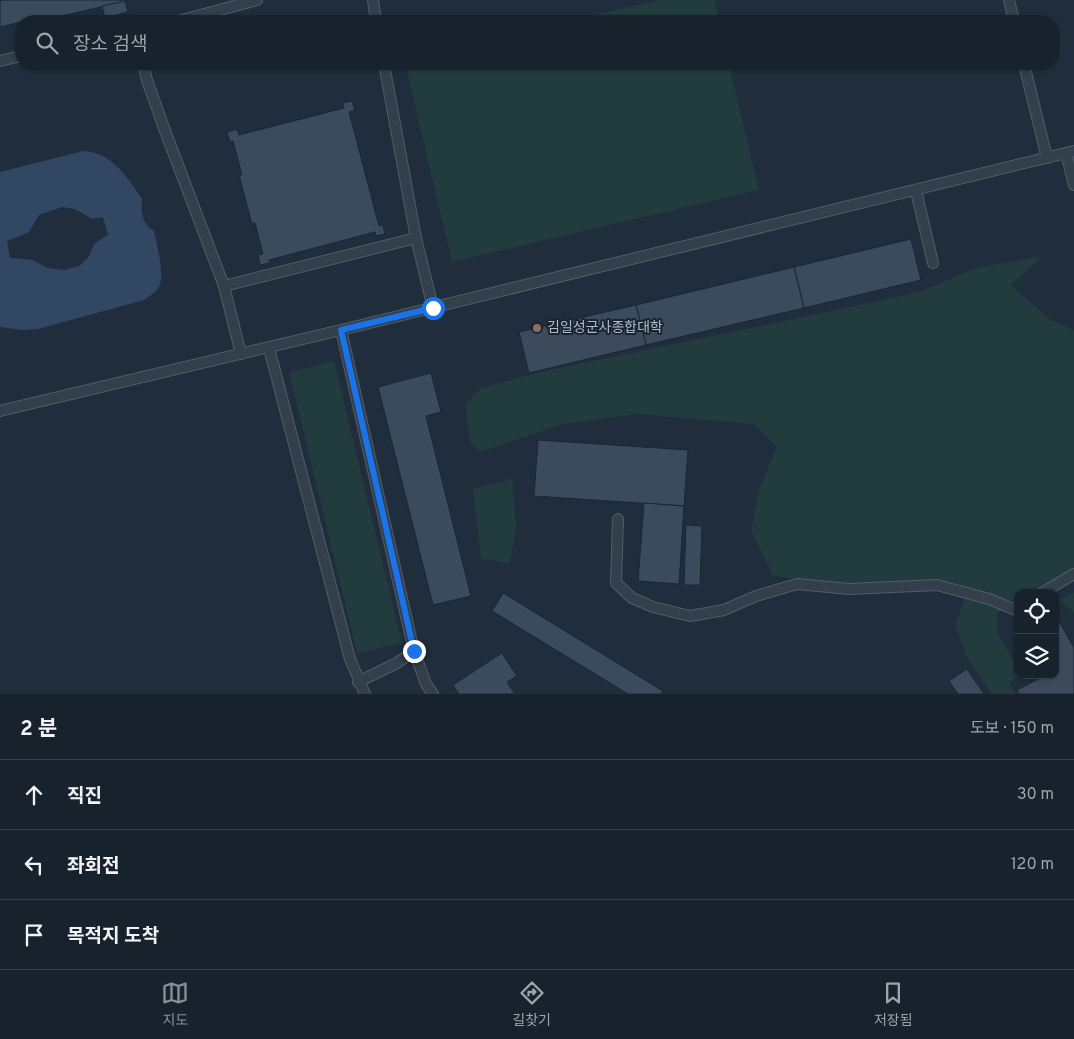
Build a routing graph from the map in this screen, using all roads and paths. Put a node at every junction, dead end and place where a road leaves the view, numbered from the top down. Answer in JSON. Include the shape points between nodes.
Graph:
{"nodes":[{"id":1,"x":257,"y":0,"type":"edge"},
{"id":2,"x":373,"y":0,"type":"edge"},
{"id":3,"x":1009,"y":0,"type":"edge"},
{"id":4,"x":201,"y":15,"type":"edge"},
{"id":5,"x":375,"y":15,"type":"edge"},
{"id":6,"x":1013,"y":15,"type":"edge"},
{"id":7,"x":15,"y":57,"type":"edge"},
{"id":8,"x":0,"y":61,"type":"edge"},
{"id":9,"x":144,"y":70,"type":"edge"},
{"id":10,"x":385,"y":70,"type":"edge"},
{"id":11,"x":1025,"y":70,"type":"edge"},
{"id":12,"x":1070,"y":152,"type":"edge"},
{"id":13,"x":1047,"y":158,"type":"junction"},
{"id":14,"x":1074,"y":184,"type":"edge"},
{"id":15,"x":916,"y":191,"type":"junction"},
{"id":16,"x":416,"y":238,"type":"junction"},
{"id":17,"x":933,"y":262,"type":"dead end"},
{"id":18,"x":224,"y":286,"type":"junction"},
{"id":19,"x":433,"y":308,"type":"junction"},
{"id":20,"x":341,"y":330,"type":"junction"},
{"id":21,"x":269,"y":348,"type":"junction"},
{"id":22,"x":241,"y":354,"type":"junction"},
{"id":23,"x":0,"y":411,"type":"edge"},
{"id":24,"x":618,"y":519,"type":"dead end"},
{"id":25,"x":1074,"y":574,"type":"edge"},
{"id":26,"x":1049,"y":589,"type":"edge"},
{"id":27,"x":1014,"y":609,"type":"edge"},
{"id":28,"x":414,"y":651,"type":"junction"},
{"id":29,"x":358,"y":682,"type":"junction"},
{"id":30,"x":365,"y":694,"type":"edge"},
{"id":31,"x":433,"y":694,"type":"edge"}],
"edges":[{"from":1,"to":4,"type":"lane"},
{"from":2,"to":5,"type":"lane"},
{"from":3,"to":6,"type":"lane"},
{"from":7,"to":8,"type":"lane"},
{"from":9,"to":18,"type":"lane"},
{"from":10,"to":16,"type":"lane"},
{"from":11,"to":13,"type":"lane"},
{"from":12,"to":13,"type":"lane"},
{"from":12,"to":14,"type":"lane"},
{"from":13,"to":15,"type":"lane"},
{"from":15,"to":17,"type":"lane"},
{"from":15,"to":19,"type":"lane"},
{"from":16,"to":18,"type":"lane"},
{"from":16,"to":19,"type":"lane"},
{"from":18,"to":22,"type":"lane"},
{"from":19,"to":20,"type":"lane"},
{"from":20,"to":21,"type":"lane"},
{"from":20,"to":28,"type":"lane"},
{"from":21,"to":22,"type":"lane"},
{"from":21,"to":29,"type":"lane"},
{"from":22,"to":23,"type":"lane"},
{"from":24,"to":27,"type":"lane","via":[[616,583],[632,598],[690,616],[724,610],[797,584],[849,589],[937,585]]},
{"from":25,"to":26,"type":"lane"},
{"from":28,"to":29,"type":"lane"},
{"from":28,"to":31,"type":"lane"},
{"from":29,"to":30,"type":"lane"}]}
